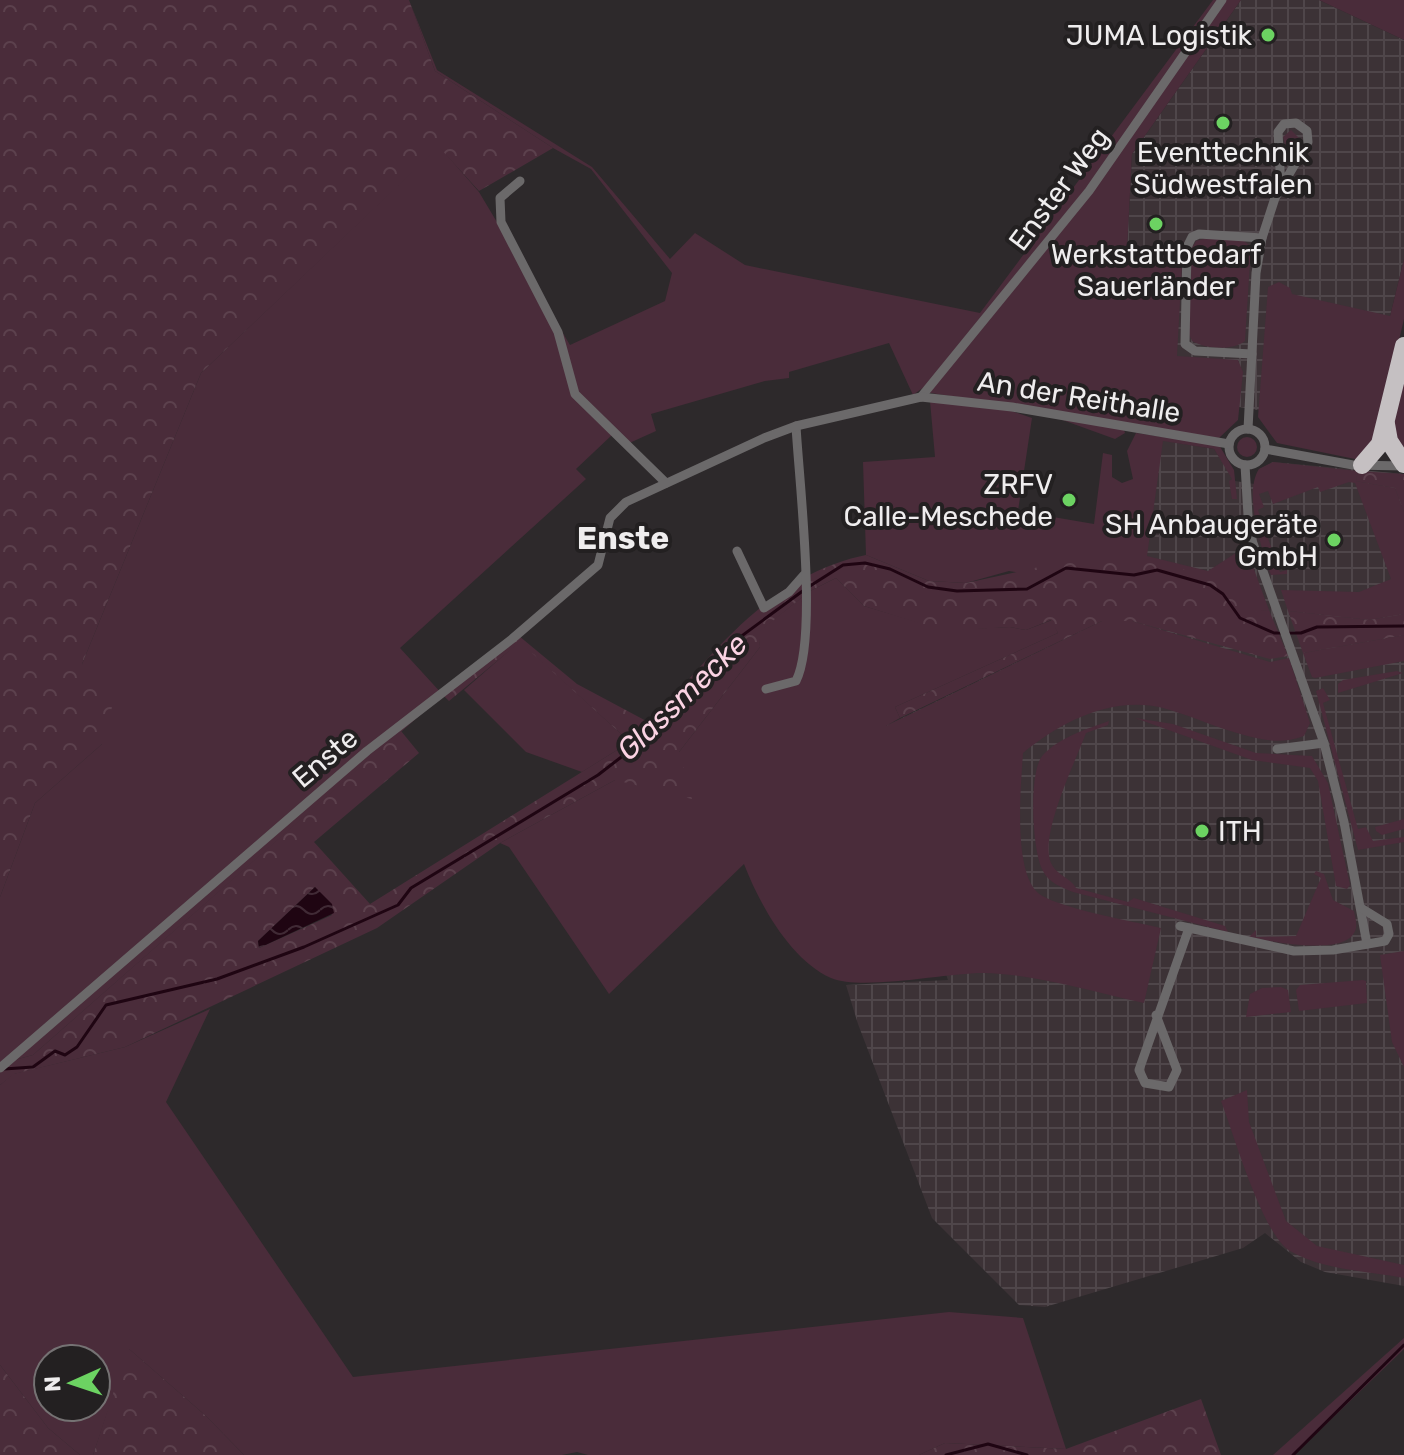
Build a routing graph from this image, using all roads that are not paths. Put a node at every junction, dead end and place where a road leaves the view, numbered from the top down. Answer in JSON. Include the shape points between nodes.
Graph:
{"nodes":[{"id":1,"x":1222,"y":0,"type":"edge"},
{"id":2,"x":520,"y":181,"type":"dead end"},
{"id":3,"x":1281,"y":188,"type":"junction"},
{"id":4,"x":1262,"y":238,"type":"junction"},
{"id":5,"x":1404,"y":346,"type":"edge"},
{"id":6,"x":1252,"y":354,"type":"junction"},
{"id":7,"x":921,"y":397,"type":"junction"},
{"id":8,"x":1385,"y":422,"type":"junction"},
{"id":9,"x":796,"y":426,"type":"junction"},
{"id":10,"x":1248,"y":429,"type":"junction"},
{"id":11,"x":1229,"y":444,"type":"junction"},
{"id":12,"x":1265,"y":449,"type":"junction"},
{"id":13,"x":1245,"y":465,"type":"junction"},
{"id":14,"x":1362,"y":465,"type":"junction"},
{"id":15,"x":1404,"y":465,"type":"edge"},
{"id":16,"x":666,"y":483,"type":"junction"},
{"id":17,"x":737,"y":551,"type":"dead end"},
{"id":18,"x":804,"y":579,"type":"junction"},
{"id":19,"x":766,"y":689,"type":"dead end"},
{"id":20,"x":1324,"y":743,"type":"junction"},
{"id":21,"x":1277,"y":749,"type":"dead end"},
{"id":22,"x":1361,"y":908,"type":"junction"},
{"id":23,"x":1367,"y":944,"type":"junction"},
{"id":24,"x":1156,"y":1015,"type":"junction"},
{"id":25,"x":0,"y":1068,"type":"edge"}],
"edges":[{"from":1,"to":7,"type":"street","name":"Enster Weg","via":[[1089,191]]},
{"from":2,"to":16,"type":"street","via":[[500,198],[501,222],[558,332],[570,385]]},
{"from":3,"to":3,"type":"street","via":[[1308,142],[1307,131],[1296,123],[1284,124],[1278,132]]},
{"from":3,"to":4,"type":"street"},
{"from":4,"to":6,"type":"street"},
{"from":4,"to":6,"type":"street","via":[[1199,234],[1187,247],[1185,344],[1195,351]]},
{"from":5,"to":8,"type":"highway"},
{"from":6,"to":10,"type":"street"},
{"from":7,"to":9,"type":"street","name":"Enste"},
{"from":7,"to":11,"type":"street","name":"An der Reithalle"},
{"from":8,"to":14,"type":"highway","via":[[1377,450]]},
{"from":8,"to":15,"type":"highway","via":[[1389,441]]},
{"from":9,"to":16,"type":"street","name":"Enste"},
{"from":9,"to":18,"type":"street"},
{"from":10,"to":11,"type":"street","via":[[1237,432]]},
{"from":10,"to":12,"type":"street","via":[[1262,437]]},
{"from":11,"to":13,"type":"street","via":[[1232,457]]},
{"from":12,"to":13,"type":"street","via":[[1259,460]]},
{"from":12,"to":14,"type":"street"},
{"from":13,"to":20,"type":"street","via":[[1249,532]]},
{"from":14,"to":15,"type":"street"},
{"from":16,"to":25,"type":"street","name":"Enste","via":[[616,509],[598,565],[367,751]]},
{"from":17,"to":18,"type":"street","via":[[764,608]]},
{"from":18,"to":19,"type":"street","via":[[800,672],[792,683]]},
{"from":20,"to":21,"type":"street"},
{"from":20,"to":22,"type":"street"},
{"from":22,"to":23,"type":"street"},
{"from":22,"to":23,"type":"street","via":[[1389,928],[1385,941]]},
{"from":23,"to":24,"type":"street","via":[[1286,950],[1185,927]]},
{"from":24,"to":24,"type":"street","via":[[1139,1070],[1145,1083],[1169,1087],[1177,1070]]}]}
